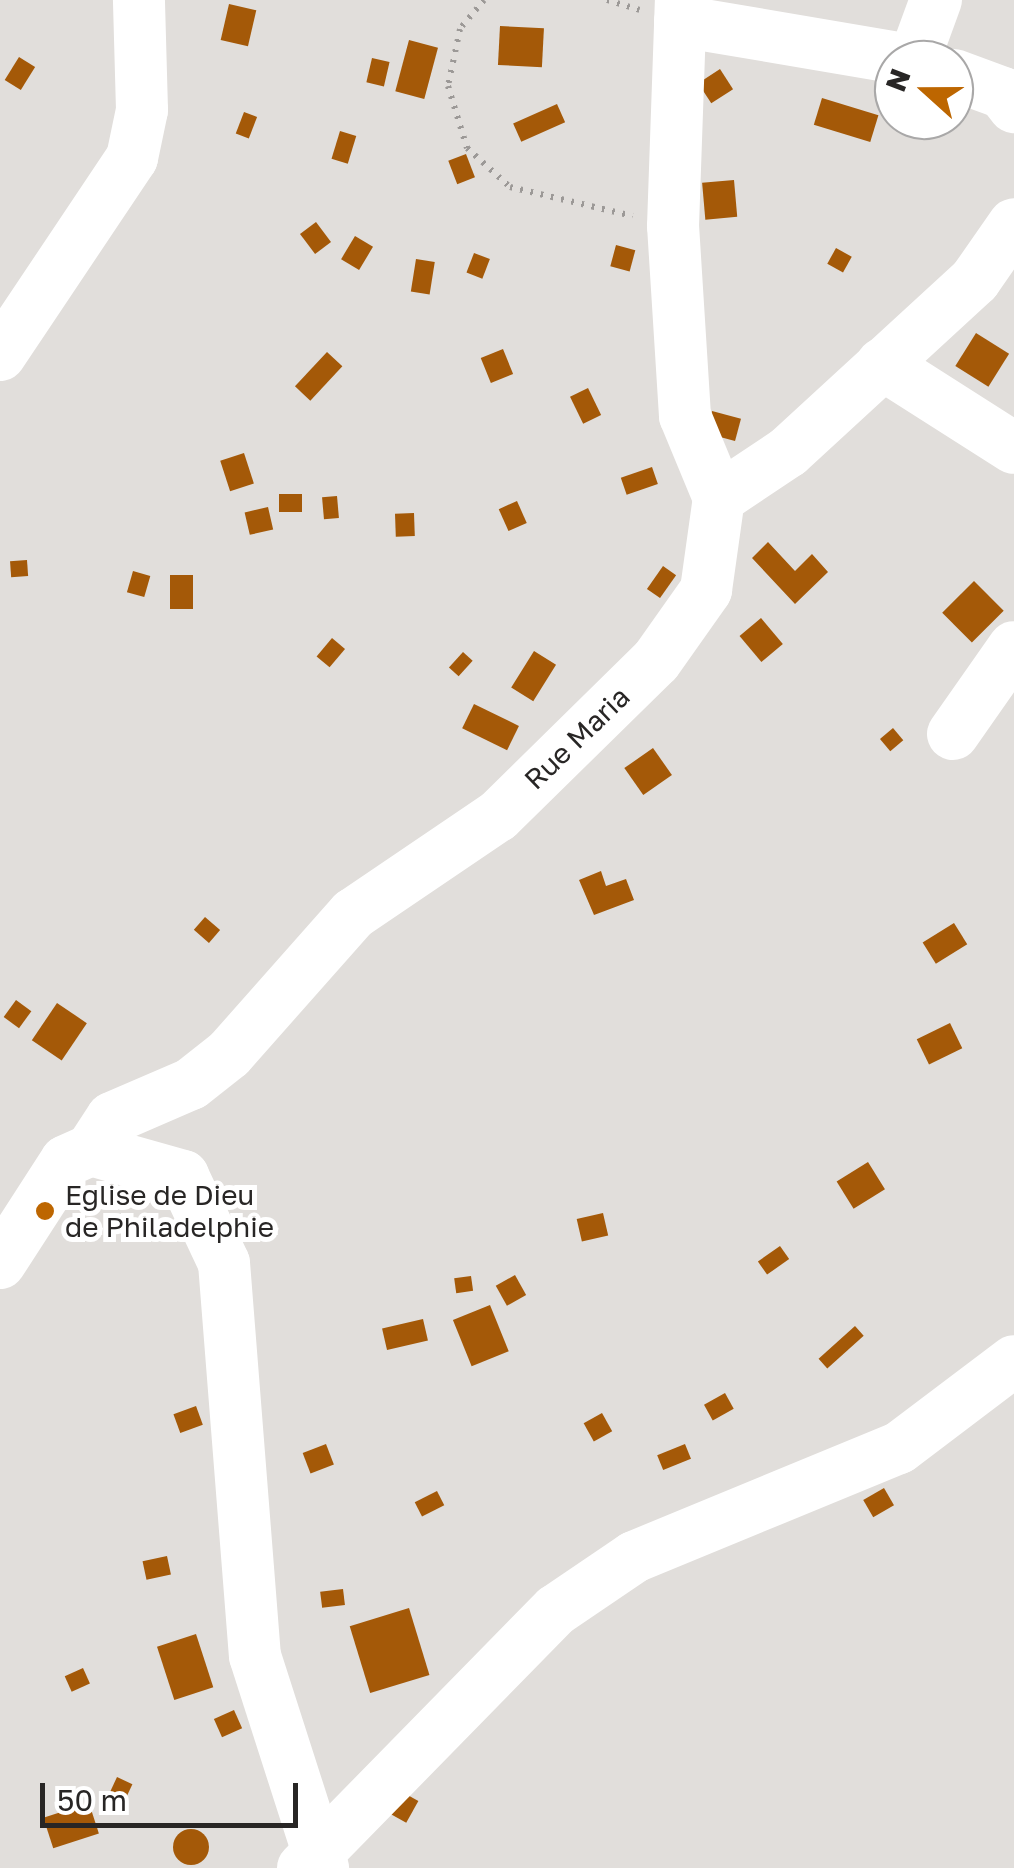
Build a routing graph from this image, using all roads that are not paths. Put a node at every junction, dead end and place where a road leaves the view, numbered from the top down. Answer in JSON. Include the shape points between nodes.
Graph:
{"nodes":[{"id":1,"x":139,"y":0,"type":"edge"},
{"id":2,"x":936,"y":0,"type":"edge"},
{"id":3,"x":680,"y":11,"type":"edge"},
{"id":4,"x":920,"y":40,"type":"edge"},
{"id":5,"x":874,"y":52,"type":"edge"},
{"id":6,"x":974,"y":82,"type":"edge"},
{"id":7,"x":1014,"y":107,"type":"edge"},
{"id":8,"x":1014,"y":224,"type":"edge"},
{"id":9,"x":0,"y":355,"type":"edge"},
{"id":10,"x":882,"y":364,"type":"junction"},
{"id":11,"x":1014,"y":448,"type":"edge"},
{"id":12,"x":720,"y":498,"type":"junction"},
{"id":13,"x":1014,"y":647,"type":"edge"},
{"id":14,"x":953,"y":734,"type":"dead end"},
{"id":15,"x":91,"y":1150,"type":"junction"},
{"id":16,"x":1,"y":1256,"type":"edge"},
{"id":17,"x":1014,"y":1361,"type":"edge"},
{"id":18,"x":315,"y":1865,"type":"edge"}],
"edges":[{"from":1,"to":9,"type":"street","via":[[142,110],[132,158]]},
{"from":2,"to":4,"type":"street"},
{"from":3,"to":5,"type":"street"},
{"from":3,"to":12,"type":"street","via":[[673,226],[685,416]]},
{"from":6,"to":7,"type":"street","via":[[1003,93]]},
{"from":8,"to":10,"type":"street","via":[[976,280]]},
{"from":10,"to":11,"type":"street"},
{"from":10,"to":12,"type":"street","via":[[788,452]]},
{"from":12,"to":15,"type":"street","name":"Rue Maria","via":[[706,590],[656,661],[498,816],[353,914],[230,1054],[192,1084],[112,1118]]},
{"from":13,"to":14,"type":"street"},
{"from":15,"to":16,"type":"street","name":"Rue Maria","via":[[66,1161]]},
{"from":15,"to":18,"type":"street","via":[[183,1176],[224,1264],[256,1656]]},
{"from":17,"to":18,"type":"street","via":[[899,1448],[634,1557],[556,1610]]}]}
